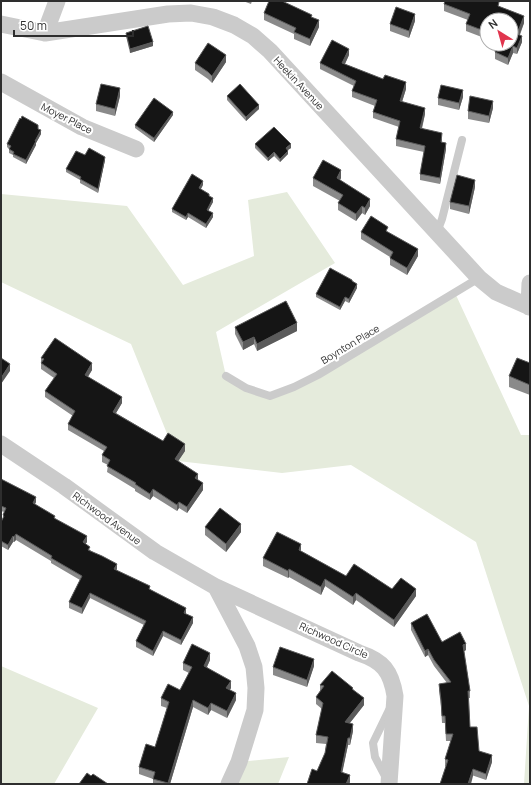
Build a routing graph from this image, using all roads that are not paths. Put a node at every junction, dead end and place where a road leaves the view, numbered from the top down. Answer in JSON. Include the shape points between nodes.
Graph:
{"nodes":[{"id":1,"x":57,"y":1,"type":"edge"},
{"id":2,"x":1,"y":24,"type":"edge"},
{"id":3,"x":45,"y":33,"type":"junction"},
{"id":4,"x":1,"y":82,"type":"edge"},
{"id":5,"x":462,"y":140,"type":"dead end"},
{"id":6,"x":136,"y":149,"type":"dead end"},
{"id":7,"x":437,"y":232,"type":"junction"},
{"id":8,"x":479,"y":278,"type":"junction"},
{"id":9,"x":530,"y":283,"type":"edge"},
{"id":10,"x":530,"y":307,"type":"edge"},
{"id":11,"x":226,"y":376,"type":"dead end"},
{"id":12,"x":1,"y":444,"type":"edge"},
{"id":13,"x":216,"y":587,"type":"junction"},
{"id":14,"x":389,"y":783,"type":"edge"},
{"id":15,"x":229,"y":784,"type":"edge"}],
"edges":[{"from":1,"to":3,"type":"street"},
{"from":2,"to":3,"type":"street","name":"Heekin Avenue"},
{"from":3,"to":7,"type":"street","name":"Heekin Avenue","via":[[168,14],[191,13],[213,17],[234,25],[253,36],[270,51]]},
{"from":4,"to":6,"type":"street","name":"Moyer Place","via":[[82,127]]},
{"from":5,"to":7,"type":"lane"},
{"from":7,"to":8,"type":"street","name":"Heekin Avenue"},
{"from":8,"to":10,"type":"street","name":"Heekin Avenue","via":[[496,292]]},
{"from":8,"to":11,"type":"lane","name":"Boynton Place","via":[[294,387],[270,396],[246,388]]},
{"from":9,"to":10,"type":"street"},
{"from":12,"to":13,"type":"street","name":"Richwood Avenue","via":[[155,552]]},
{"from":13,"to":14,"type":"street","name":"Richwood Circle","via":[[380,663],[388,673],[395,696]]},
{"from":13,"to":15,"type":"street","via":[[247,646],[254,667],[256,688],[255,710],[239,762]]}]}
